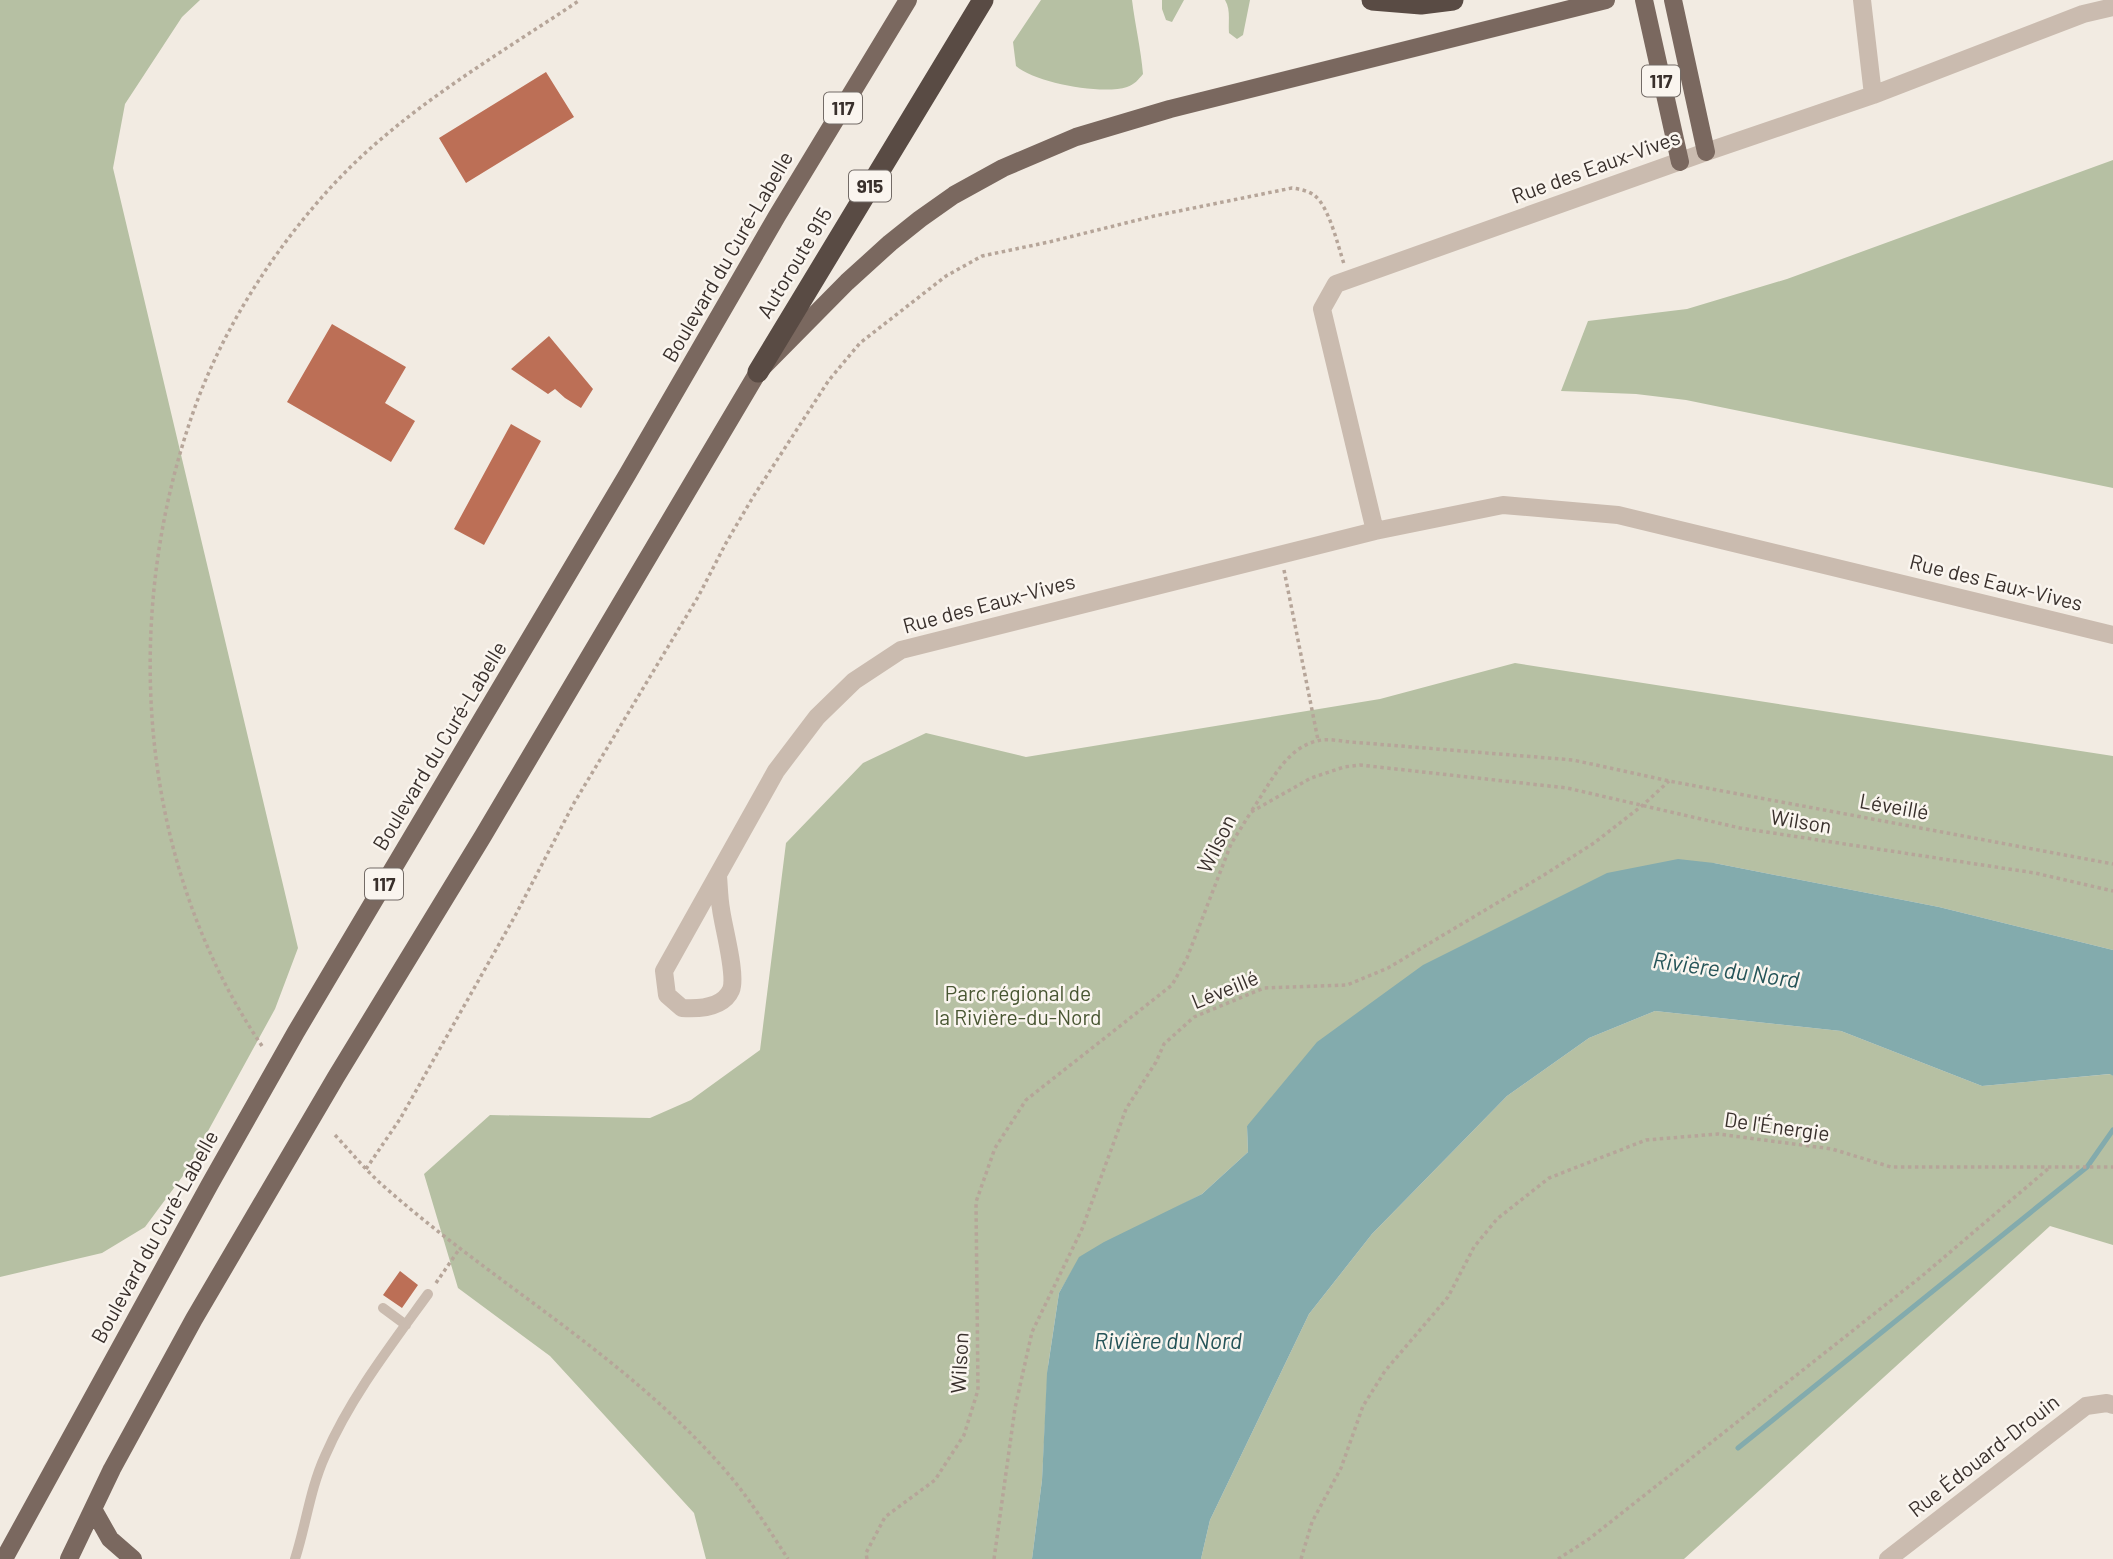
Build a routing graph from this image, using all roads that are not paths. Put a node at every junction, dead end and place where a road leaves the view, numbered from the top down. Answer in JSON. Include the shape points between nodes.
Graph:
{"nodes":[{"id":1,"x":908,"y":0,"type":"edge"},
{"id":2,"x":982,"y":0,"type":"edge"},
{"id":3,"x":1372,"y":0,"type":"edge"},
{"id":4,"x":1453,"y":0,"type":"edge"},
{"id":5,"x":1606,"y":0,"type":"edge"},
{"id":6,"x":1644,"y":0,"type":"edge"},
{"id":7,"x":1673,"y":0,"type":"edge"},
{"id":8,"x":1862,"y":0,"type":"edge"},
{"id":9,"x":2113,"y":7,"type":"edge"},
{"id":10,"x":1872,"y":95,"type":"junction"},
{"id":11,"x":1706,"y":152,"type":"junction"},
{"id":12,"x":1679,"y":162,"type":"junction"},
{"id":13,"x":758,"y":372,"type":"junction"},
{"id":14,"x":1375,"y":531,"type":"junction"},
{"id":15,"x":2113,"y":635,"type":"edge"},
{"id":16,"x":718,"y":876,"type":"junction"},
{"id":17,"x":428,"y":1294,"type":"dead end"},
{"id":18,"x":383,"y":1308,"type":"dead end"},
{"id":19,"x":406,"y":1325,"type":"junction"},
{"id":20,"x":2113,"y":1405,"type":"edge"},
{"id":21,"x":93,"y":1509,"type":"junction"},
{"id":22,"x":4,"y":1559,"type":"edge"},
{"id":23,"x":69,"y":1559,"type":"edge"},
{"id":24,"x":133,"y":1559,"type":"edge"},
{"id":25,"x":295,"y":1559,"type":"edge"},
{"id":26,"x":1888,"y":1559,"type":"edge"}],
"edges":[{"from":1,"to":22,"type":"main road","name":"Boulevard du Curé-Labelle","number":"117","via":[[290,1043]]},
{"from":2,"to":13,"type":"highway","name":"Autoroute 915","number":"915"},
{"from":3,"to":4,"type":"highway","via":[[1420,4]]},
{"from":5,"to":13,"type":"main road","via":[[1128,120],[1025,157],[954,195],[898,236]]},
{"from":6,"to":12,"type":"main road","number":"117"},
{"from":7,"to":11,"type":"main road","number":"117"},
{"from":8,"to":10,"type":"street"},
{"from":9,"to":10,"type":"street","name":"Rue des Eaux-Vives"},
{"from":10,"to":11,"type":"street","name":"Rue des Eaux-Vives"},
{"from":11,"to":12,"type":"street","name":"Rue des Eaux-Vives"},
{"from":12,"to":14,"type":"street","name":"Rue des Eaux-Vives","via":[[1336,284],[1322,309]]},
{"from":13,"to":21,"type":"main road","via":[[272,1186],[168,1365]]},
{"from":14,"to":15,"type":"street","name":"Rue des Eaux-Vives","via":[[1503,505],[1618,515]]},
{"from":14,"to":16,"type":"street","name":"Rue des Eaux-Vives","via":[[901,650],[854,681],[817,717],[776,771]]},
{"from":16,"to":16,"type":"street","name":"Rue des Eaux-Vives","via":[[664,971],[667,995],[682,1009],[703,1009],[731,990]]},
{"from":17,"to":19,"type":"lane"},
{"from":18,"to":19,"type":"lane"},
{"from":19,"to":25,"type":"lane","via":[[336,1431]]},
{"from":20,"to":26,"type":"street","name":"Rue Édouard-Drouin","via":[[2086,1406]]},
{"from":21,"to":23,"type":"main road"},
{"from":21,"to":24,"type":"main road","via":[[110,1539]]}]}
